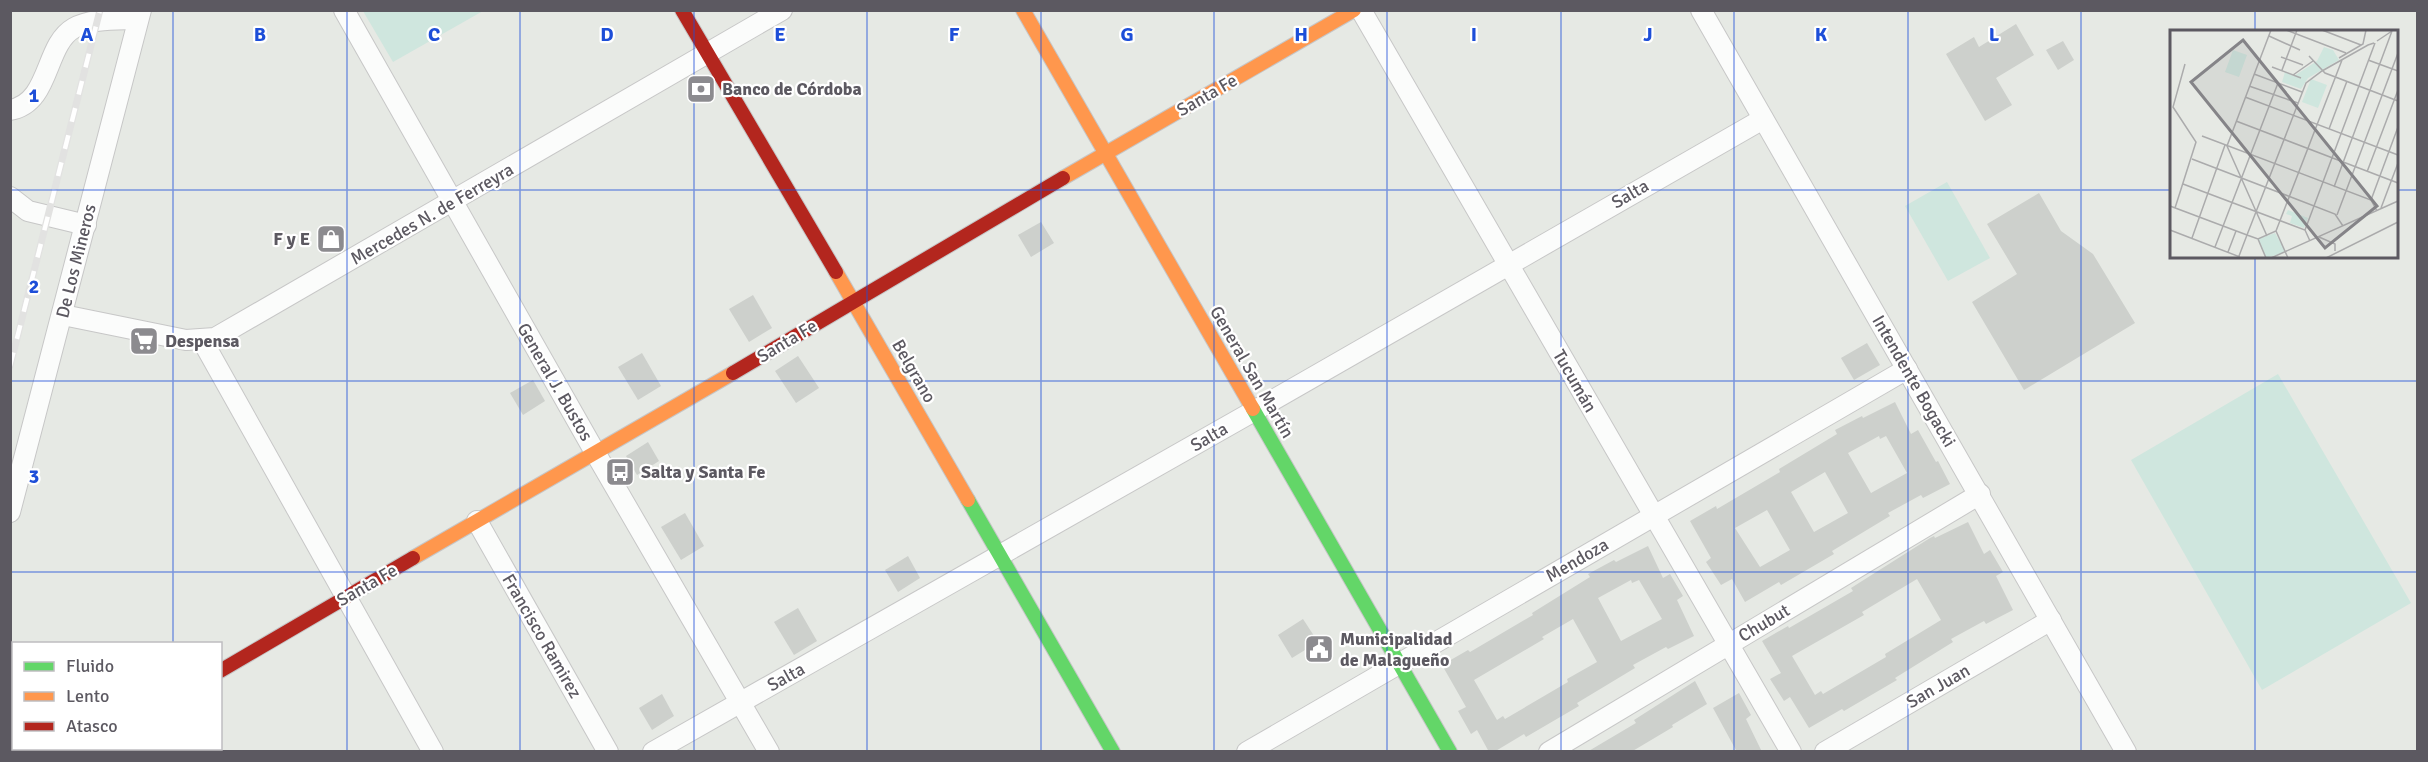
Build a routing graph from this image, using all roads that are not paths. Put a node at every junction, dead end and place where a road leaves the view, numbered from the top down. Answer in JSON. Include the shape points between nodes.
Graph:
{"nodes":[{"id":1,"x":344,"y":10,"type":"edge"},
{"id":2,"x":682,"y":10,"type":"edge"},
{"id":3,"x":782,"y":10,"type":"edge"},
{"id":4,"x":1023,"y":10,"type":"edge"},
{"id":5,"x":1354,"y":10,"type":"edge"},
{"id":6,"x":1360,"y":10,"type":"edge"},
{"id":7,"x":1701,"y":10,"type":"edge"},
{"id":8,"x":140,"y":15,"type":"edge"},
{"id":9,"x":707,"y":54,"type":"junction"},
{"id":10,"x":10,"y":110,"type":"edge"},
{"id":11,"x":1763,"y":119,"type":"junction"},
{"id":12,"x":1106,"y":153,"type":"junction"},
{"id":13,"x":10,"y":197,"type":"edge"},
{"id":14,"x":452,"y":202,"type":"junction"},
{"id":15,"x":86,"y":225,"type":"junction"},
{"id":16,"x":1507,"y":264,"type":"junction"},
{"id":17,"x":854,"y":302,"type":"junction"},
{"id":18,"x":63,"y":315,"type":"junction"},
{"id":19,"x":202,"y":340,"type":"junction"},
{"id":20,"x":1907,"y":369,"type":"junction"},
{"id":21,"x":1254,"y":411,"type":"junction"},
{"id":22,"x":596,"y":454,"type":"junction"},
{"id":23,"x":1980,"y":494,"type":"junction"},
{"id":24,"x":10,"y":512,"type":"edge"},
{"id":25,"x":1653,"y":516,"type":"junction"},
{"id":26,"x":477,"y":520,"type":"junction"},
{"id":27,"x":1000,"y":556,"type":"junction"},
{"id":28,"x":346,"y":598,"type":"junction"},
{"id":29,"x":2051,"y":620,"type":"junction"},
{"id":30,"x":1727,"y":645,"type":"junction"},
{"id":31,"x":1399,"y":663,"type":"junction"},
{"id":32,"x":222,"y":669,"type":"edge"},
{"id":33,"x":740,"y":703,"type":"junction"},
{"id":34,"x":433,"y":752,"type":"edge"},
{"id":35,"x":608,"y":752,"type":"edge"},
{"id":36,"x":653,"y":752,"type":"edge"},
{"id":37,"x":769,"y":752,"type":"edge"},
{"id":38,"x":1113,"y":752,"type":"edge"},
{"id":39,"x":1247,"y":752,"type":"edge"},
{"id":40,"x":1450,"y":752,"type":"edge"},
{"id":41,"x":1548,"y":752,"type":"edge"},
{"id":42,"x":1791,"y":752,"type":"edge"},
{"id":43,"x":1825,"y":752,"type":"edge"},
{"id":44,"x":2126,"y":752,"type":"edge"}],
"edges":[{"from":1,"to":14,"type":"street","name":"General J. Bustos"},
{"from":2,"to":9,"type":"main road","name":"Belgrano"},
{"from":3,"to":9,"type":"street","name":"Mercedes N. de Ferreyra"},
{"from":4,"to":12,"type":"main road","name":"General San Martín"},
{"from":5,"to":12,"type":"main road","name":"Santa Fe"},
{"from":6,"to":16,"type":"street","name":"Tucumán"},
{"from":7,"to":11,"type":"street","name":"Intendente Bogacki"},
{"from":8,"to":10,"type":"street","via":[[71,30],[62,38],[40,87],[28,102]]},
{"from":8,"to":15,"type":"street","name":"De Los Mineros"},
{"from":9,"to":14,"type":"street","name":"Mercedes N. de Ferreyra"},
{"from":9,"to":17,"type":"main road","name":"Belgrano"},
{"from":11,"to":16,"type":"street","name":"Salta"},
{"from":11,"to":20,"type":"street","name":"Intendente Bogacki"},
{"from":12,"to":17,"type":"main road","name":"Santa Fe"},
{"from":12,"to":21,"type":"main road","name":"General San Martín"},
{"from":13,"to":15,"type":"street","via":[[28,212]]},
{"from":14,"to":19,"type":"street","name":"Mercedes N. de Ferreyra","via":[[230,331]]},
{"from":14,"to":22,"type":"street","name":"General J. Bustos"},
{"from":15,"to":18,"type":"street","name":"De Los Mineros"},
{"from":16,"to":21,"type":"street","name":"Salta"},
{"from":16,"to":25,"type":"street","name":"Tucumán"},
{"from":17,"to":22,"type":"main road","name":"Santa Fe"},
{"from":17,"to":27,"type":"main road","name":"Belgrano"},
{"from":18,"to":19,"type":"street","name":"Mercedes N. de Ferreyra"},
{"from":18,"to":24,"type":"street","name":"De Los Mineros"},
{"from":19,"to":28,"type":"street"},
{"from":20,"to":23,"type":"street","name":"Intendente Bogacki"},
{"from":20,"to":25,"type":"street","name":"Mendoza"},
{"from":21,"to":27,"type":"street","name":"Salta"},
{"from":21,"to":31,"type":"main road","name":"General San Martín"},
{"from":22,"to":26,"type":"main road","name":"Santa Fe"},
{"from":22,"to":33,"type":"street","name":"General J. Bustos"},
{"from":23,"to":29,"type":"street","name":"Intendente Bogacki"},
{"from":23,"to":30,"type":"street","name":"Chubut"},
{"from":25,"to":30,"type":"street","name":"Tucumán"},
{"from":25,"to":31,"type":"street","name":"Mendoza"},
{"from":26,"to":28,"type":"main road","name":"Santa Fe"},
{"from":26,"to":35,"type":"street","name":"Francisco Ramirez"},
{"from":27,"to":33,"type":"street","name":"Salta"},
{"from":27,"to":38,"type":"main road","name":"Belgrano"},
{"from":28,"to":32,"type":"main road","name":"Santa Fe"},
{"from":28,"to":34,"type":"street"},
{"from":29,"to":43,"type":"street","name":"San Juan"},
{"from":29,"to":44,"type":"street","name":"Intendente Bogacki"},
{"from":30,"to":41,"type":"street","name":"Chubut"},
{"from":30,"to":42,"type":"street","name":"Tucumán"},
{"from":31,"to":39,"type":"street","name":"Mendoza"},
{"from":31,"to":40,"type":"main road","name":"General San Martín"},
{"from":33,"to":36,"type":"street","name":"Salta"},
{"from":33,"to":37,"type":"street","name":"General J. Bustos"}]}
